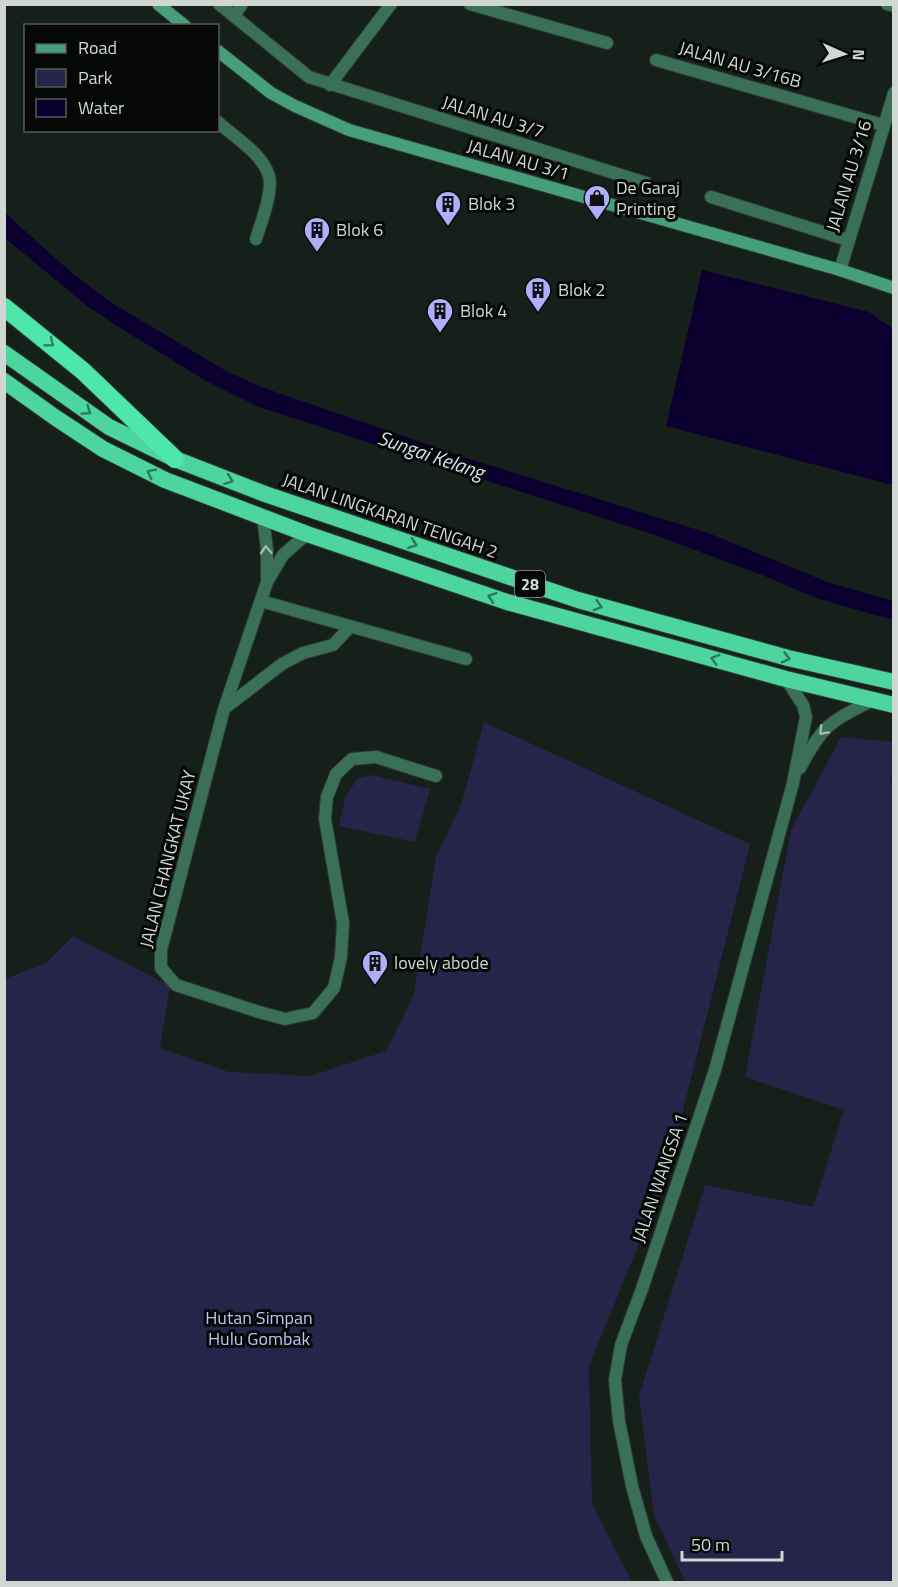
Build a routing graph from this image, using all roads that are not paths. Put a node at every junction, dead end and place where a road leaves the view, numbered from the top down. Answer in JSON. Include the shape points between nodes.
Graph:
{"nodes":[{"id":1,"x":159,"y":4,"type":"edge"},
{"id":2,"x":219,"y":4,"type":"edge"},
{"id":3,"x":242,"y":4,"type":"edge"},
{"id":4,"x":391,"y":4,"type":"edge"},
{"id":5,"x":470,"y":4,"type":"edge"},
{"id":6,"x":887,"y":4,"type":"edge"},
{"id":7,"x":894,"y":6,"type":"edge"},
{"id":8,"x":234,"y":16,"type":"junction"},
{"id":9,"x":181,"y":24,"type":"edge"},
{"id":10,"x":608,"y":44,"type":"dead end"},
{"id":11,"x":219,"y":52,"type":"edge"},
{"id":12,"x":656,"y":60,"type":"dead end"},
{"id":13,"x":330,"y":85,"type":"junction"},
{"id":14,"x":894,"y":93,"type":"edge"},
{"id":15,"x":219,"y":123,"type":"edge"},
{"id":16,"x":883,"y":125,"type":"junction"},
{"id":17,"x":646,"y":183,"type":"dead end"},
{"id":18,"x":711,"y":197,"type":"dead end"},
{"id":19,"x":256,"y":239,"type":"dead end"},
{"id":20,"x":848,"y":240,"type":"junction"},
{"id":21,"x":840,"y":270,"type":"junction"},
{"id":22,"x":894,"y":288,"type":"edge"},
{"id":23,"x":4,"y":306,"type":"edge"},
{"id":24,"x":4,"y":354,"type":"edge"},
{"id":25,"x":4,"y":381,"type":"edge"},
{"id":26,"x":175,"y":459,"type":"junction"},
{"id":27,"x":263,"y":518,"type":"junction"},
{"id":28,"x":307,"y":534,"type":"junction"},
{"id":29,"x":267,"y":582,"type":"junction"},
{"id":30,"x":261,"y":601,"type":"junction"},
{"id":31,"x":350,"y":627,"type":"junction"},
{"id":32,"x":466,"y":659,"type":"dead end"},
{"id":33,"x":786,"y":679,"type":"junction"},
{"id":34,"x":894,"y":682,"type":"edge"},
{"id":35,"x":873,"y":700,"type":"junction"},
{"id":36,"x":894,"y":705,"type":"edge"},
{"id":37,"x":224,"y":709,"type":"junction"},
{"id":38,"x":436,"y":776,"type":"dead end"},
{"id":39,"x":793,"y":783,"type":"junction"},
{"id":40,"x":667,"y":1582,"type":"edge"}],
"edges":[{"from":1,"to":9,"type":"main road"},
{"from":2,"to":8,"type":"street","name":"JALAN AU 3/7"},
{"from":3,"to":8,"type":"street"},
{"from":4,"to":13,"type":"street"},
{"from":5,"to":10,"type":"street"},
{"from":6,"to":7,"type":"street"},
{"from":8,"to":13,"type":"street","name":"JALAN AU 3/7","via":[[309,77]]},
{"from":11,"to":21,"type":"main road","name":"JALAN AU 3/1","via":[[271,93],[350,130]]},
{"from":12,"to":16,"type":"street","name":"JALAN AU 3/16B"},
{"from":13,"to":17,"type":"street","name":"JALAN AU 3/7"},
{"from":14,"to":16,"type":"street","name":"JALAN AU 3/16"},
{"from":15,"to":19,"type":"street","via":[[257,156],[269,176],[268,197]]},
{"from":16,"to":20,"type":"street","name":"JALAN AU 3/16"},
{"from":18,"to":20,"type":"street"},
{"from":20,"to":21,"type":"street","name":"JALAN AU 3/16"},
{"from":21,"to":22,"type":"main road","name":"JALAN AU 3/1"},
{"from":23,"to":26,"type":"highway","one_way":true,"via":[[83,370]]},
{"from":24,"to":26,"type":"highway","name":"JALAN LINGKARAN TENGAH 2","number":"28","one_way":true,"via":[[109,427]]},
{"from":27,"to":25,"type":"highway","number":"28","one_way":true,"via":[[165,480],[103,449]]},
{"from":26,"to":34,"type":"highway","name":"JALAN LINGKARAN TENGAH 2","number":"28","one_way":true,"via":[[265,494],[578,600],[788,658]]},
{"from":27,"to":28,"type":"highway","number":"28"},
{"from":29,"to":27,"type":"street","name":"JALAN CHANGKAT UKAY","one_way":true},
{"from":28,"to":29,"type":"street","name":"JALAN CHANGKAT UKAY","via":[[283,555]]},
{"from":33,"to":28,"type":"highway","number":"28","one_way":true,"via":[[507,602]]},
{"from":29,"to":30,"type":"street","name":"JALAN CHANGKAT UKAY"},
{"from":30,"to":31,"type":"street"},
{"from":30,"to":37,"type":"street","name":"JALAN CHANGKAT UKAY"},
{"from":31,"to":32,"type":"street"},
{"from":31,"to":37,"type":"street","via":[[333,645],[282,664]]},
{"from":33,"to":35,"type":"highway","number":"28"},
{"from":33,"to":39,"type":"street","name":"JALAN WANGSA 1","via":[[806,717]]},
{"from":35,"to":36,"type":"highway","number":"28"},
{"from":35,"to":39,"type":"street","name":"JALAN WANGSA 1","one_way":true,"via":[[824,729]]},
{"from":37,"to":38,"type":"street","name":"JALAN CHANGKAT UKAY","via":[[161,950],[161,968],[176,985],[259,1012],[285,1019],[313,1013],[334,988],[343,923],[325,819],[327,797],[336,774],[352,759],[376,757]]},
{"from":39,"to":40,"type":"street","name":"JALAN WANGSA 1","via":[[715,1070],[621,1345],[615,1380],[630,1475],[646,1536]]}]}
